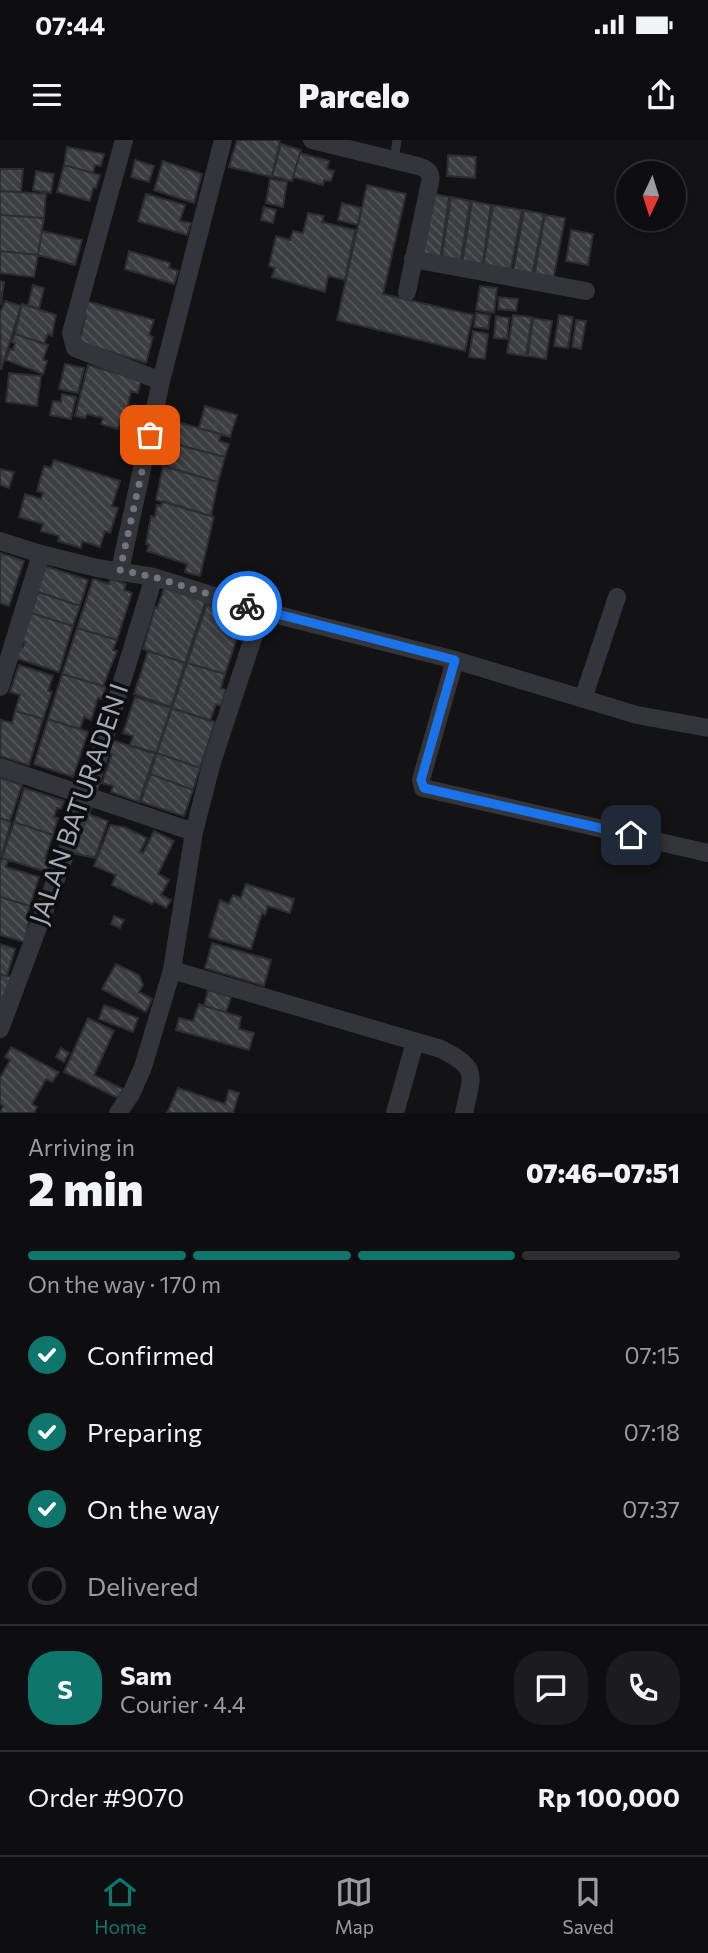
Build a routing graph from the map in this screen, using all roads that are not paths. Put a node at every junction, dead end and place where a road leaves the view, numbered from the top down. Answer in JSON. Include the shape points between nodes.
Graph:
{"nodes":[{"id":1,"x":124,"y":140,"type":"edge"},
{"id":2,"x":223,"y":140,"type":"edge"},
{"id":3,"x":312,"y":140,"type":"edge"},
{"id":4,"x":397,"y":140,"type":"edge"},
{"id":5,"x":394,"y":160,"type":"junction"},
{"id":6,"x":413,"y":259,"type":"junction"},
{"id":7,"x":586,"y":291,"type":"dead end"},
{"id":8,"x":407,"y":292,"type":"dead end"},
{"id":9,"x":162,"y":381,"type":"junction"},
{"id":10,"x":0,"y":541,"type":"edge"},
{"id":11,"x":41,"y":554,"type":"junction"},
{"id":12,"x":120,"y":570,"type":"junction"},
{"id":13,"x":154,"y":577,"type":"junction"},
{"id":14,"x":617,"y":597,"type":"dead end"},
{"id":15,"x":262,"y":611,"type":"junction"},
{"id":16,"x":455,"y":660,"type":"junction"},
{"id":17,"x":0,"y":687,"type":"edge"},
{"id":18,"x":583,"y":699,"type":"junction"},
{"id":19,"x":708,"y":729,"type":"edge"},
{"id":20,"x":0,"y":767,"type":"edge"},
{"id":21,"x":87,"y":796,"type":"junction"},
{"id":22,"x":194,"y":832,"type":"junction"},
{"id":23,"x":708,"y":853,"type":"edge"},
{"id":24,"x":172,"y":970,"type":"junction"},
{"id":25,"x":0,"y":1030,"type":"edge"},
{"id":26,"x":415,"y":1042,"type":"junction"},
{"id":27,"x":118,"y":1113,"type":"edge"},
{"id":28,"x":395,"y":1113,"type":"edge"},
{"id":29,"x":464,"y":1113,"type":"edge"}],
"edges":[{"from":1,"to":9,"type":"street","via":[[72,342],[75,348]]},
{"from":2,"to":9,"type":"street"},
{"from":3,"to":5,"type":"street"},
{"from":4,"to":5,"type":"lane"},
{"from":5,"to":6,"type":"street","via":[[426,168],[431,177]]},
{"from":6,"to":7,"type":"street"},
{"from":6,"to":8,"type":"street"},
{"from":9,"to":12,"type":"street"},
{"from":10,"to":11,"type":"street"},
{"from":11,"to":12,"type":"street"},
{"from":11,"to":17,"type":"street"},
{"from":12,"to":13,"type":"street"},
{"from":13,"to":15,"type":"street"},
{"from":13,"to":21,"type":"street","name":"JALAN BATURADEN I"},
{"from":14,"to":18,"type":"street"},
{"from":15,"to":16,"type":"street"},
{"from":15,"to":22,"type":"street"},
{"from":16,"to":18,"type":"street"},
{"from":16,"to":23,"type":"street","via":[[421,780],[423,788]]},
{"from":18,"to":19,"type":"street"},
{"from":20,"to":21,"type":"street"},
{"from":21,"to":22,"type":"street"},
{"from":21,"to":25,"type":"street","name":"JALAN BATURADEN I"},
{"from":22,"to":24,"type":"street"},
{"from":24,"to":26,"type":"street"},
{"from":24,"to":27,"type":"street","via":[[143,1067]]},
{"from":26,"to":28,"type":"street"},
{"from":26,"to":29,"type":"street","via":[[465,1061],[471,1079]]}]}
